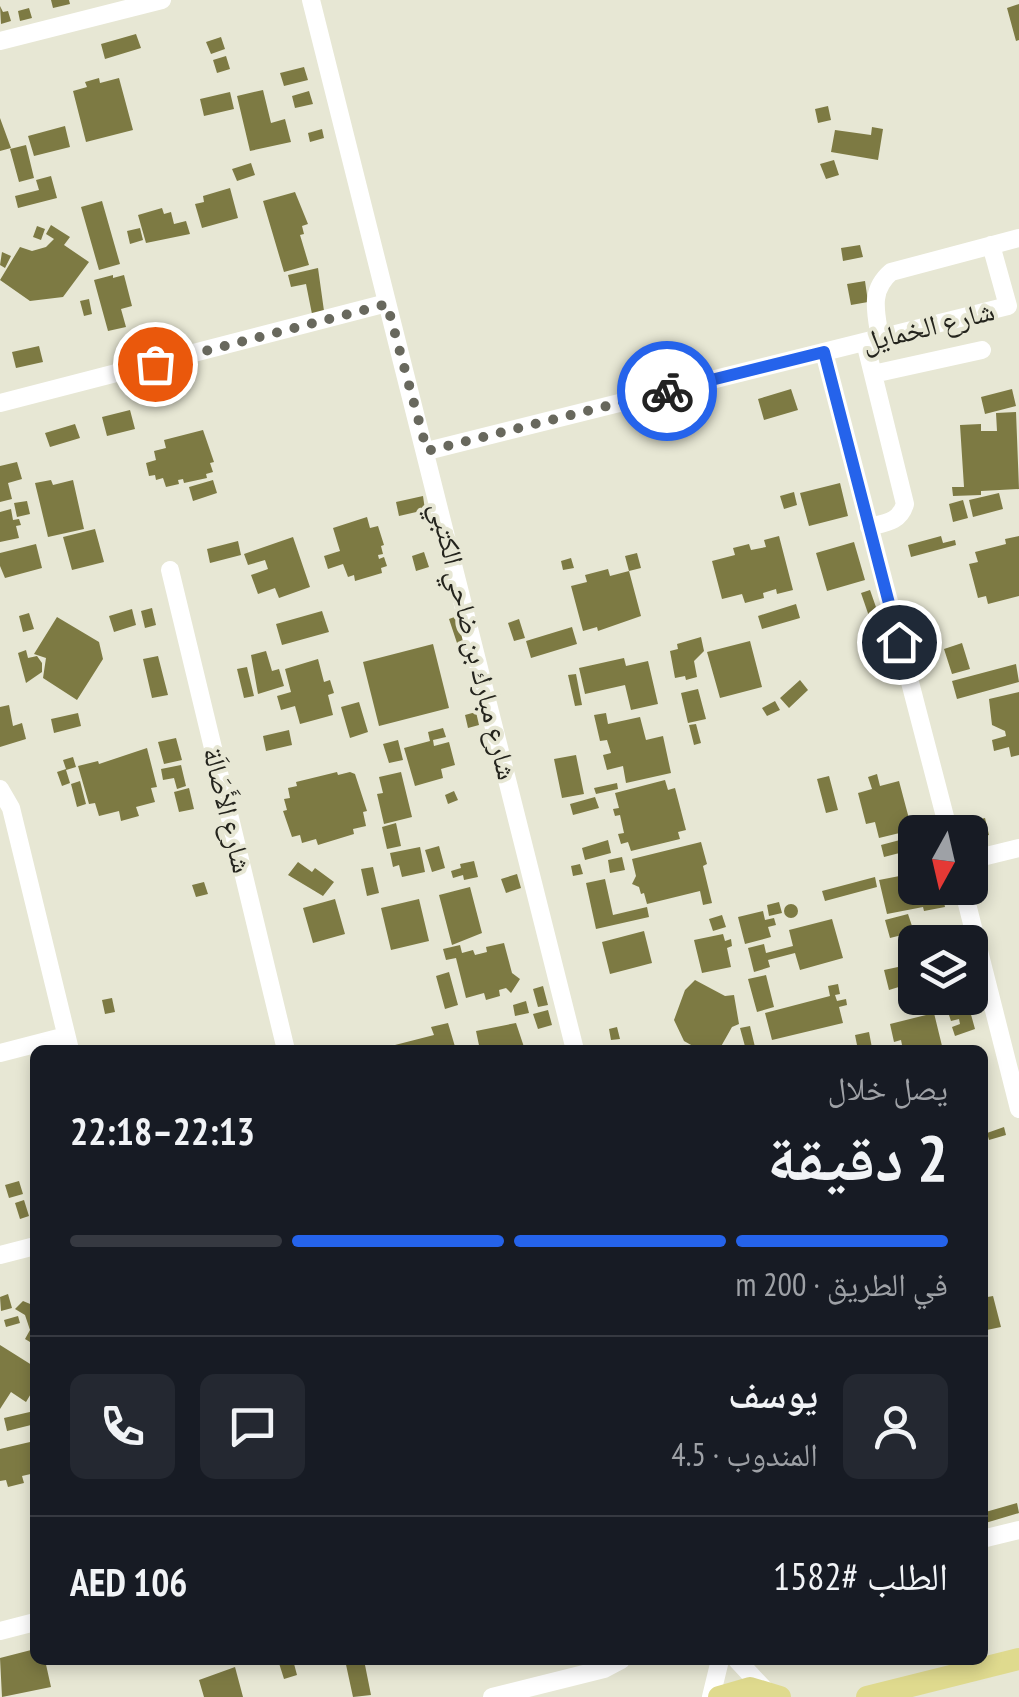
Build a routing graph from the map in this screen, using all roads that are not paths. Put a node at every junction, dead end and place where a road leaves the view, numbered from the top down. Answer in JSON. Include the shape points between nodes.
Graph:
{"nodes":[{"id":1,"x":162,"y":0,"type":"edge"},
{"id":2,"x":311,"y":0,"type":"edge"},
{"id":3,"x":0,"y":41,"type":"edge"},
{"id":4,"x":1019,"y":238,"type":"edge"},
{"id":5,"x":991,"y":245,"type":"junction"},
{"id":6,"x":387,"y":304,"type":"junction"},
{"id":7,"x":1014,"y":310,"type":"edge"},
{"id":8,"x":873,"y":340,"type":"junction"},
{"id":9,"x":982,"y":350,"type":"dead end"},
{"id":10,"x":824,"y":352,"type":"junction"},
{"id":11,"x":873,"y":374,"type":"junction"},
{"id":12,"x":0,"y":403,"type":"edge"},
{"id":13,"x":427,"y":451,"type":"junction"},
{"id":14,"x":869,"y":527,"type":"junction"},
{"id":15,"x":170,"y":570,"type":"dead end"},
{"id":16,"x":0,"y":790,"type":"edge"},
{"id":17,"x":945,"y":815,"type":"edge"},
{"id":18,"x":1019,"y":848,"type":"edge"},
{"id":19,"x":988,"y":856,"type":"edge"},
{"id":20,"x":967,"y":905,"type":"edge"},
{"id":21,"x":68,"y":1043,"type":"edge"},
{"id":22,"x":285,"y":1045,"type":"edge"},
{"id":23,"x":574,"y":1045,"type":"edge"},
{"id":24,"x":30,"y":1049,"type":"edge"},
{"id":25,"x":0,"y":1053,"type":"edge"},
{"id":26,"x":1019,"y":1109,"type":"edge"},
{"id":27,"x":30,"y":1247,"type":"edge"},
{"id":28,"x":0,"y":1255,"type":"edge"},
{"id":29,"x":1019,"y":1530,"type":"edge"},
{"id":30,"x":988,"y":1538,"type":"edge"},
{"id":31,"x":30,"y":1623,"type":"edge"},
{"id":32,"x":0,"y":1630,"type":"edge"},
{"id":33,"x":1019,"y":1659,"type":"edge"},
{"id":34,"x":612,"y":1665,"type":"edge"},
{"id":35,"x":719,"y":1665,"type":"edge"},
{"id":36,"x":742,"y":1665,"type":"edge"},
{"id":37,"x":772,"y":1694,"type":"edge"},
{"id":38,"x":492,"y":1697,"type":"edge"},
{"id":39,"x":715,"y":1697,"type":"edge"},
{"id":40,"x":867,"y":1697,"type":"edge"}],
"edges":[{"from":1,"to":3,"type":"street"},
{"from":2,"to":6,"type":"street","name":"شارع مبارك بن ضاحي الكتبي"},
{"from":4,"to":5,"type":"street"},
{"from":5,"to":7,"type":"street"},
{"from":5,"to":8,"type":"street","via":[[891,272],[874,302]]},
{"from":6,"to":12,"type":"street"},
{"from":6,"to":13,"type":"street","name":"شارع مبارك بن ضاحي الكتبي"},
{"from":7,"to":8,"type":"street","name":"شارع الخمايل"},
{"from":8,"to":10,"type":"street","name":"شارع الخمايل"},
{"from":8,"to":11,"type":"street"},
{"from":9,"to":11,"type":"street"},
{"from":10,"to":13,"type":"street","name":"شارع الخمايل"},
{"from":10,"to":14,"type":"street"},
{"from":11,"to":14,"type":"street","via":[[905,504],[893,521]]},
{"from":13,"to":23,"type":"street","name":"شارع مبارك بن ضاحي الكتبي"},
{"from":14,"to":17,"type":"street"},
{"from":15,"to":22,"type":"street","name":"شارع الأَصَالَة"},
{"from":16,"to":21,"type":"street","via":[[11,808]]},
{"from":18,"to":19,"type":"street"},
{"from":20,"to":26,"type":"street"},
{"from":24,"to":25,"type":"street"},
{"from":27,"to":28,"type":"street"},
{"from":29,"to":30,"type":"street"},
{"from":31,"to":32,"type":"street"},
{"from":33,"to":40,"type":"main road"},
{"from":34,"to":38,"type":"street"},
{"from":35,"to":39,"type":"street"},
{"from":36,"to":37,"type":"street"},
{"from":37,"to":39,"type":"main road","via":[[734,1690]]}]}
